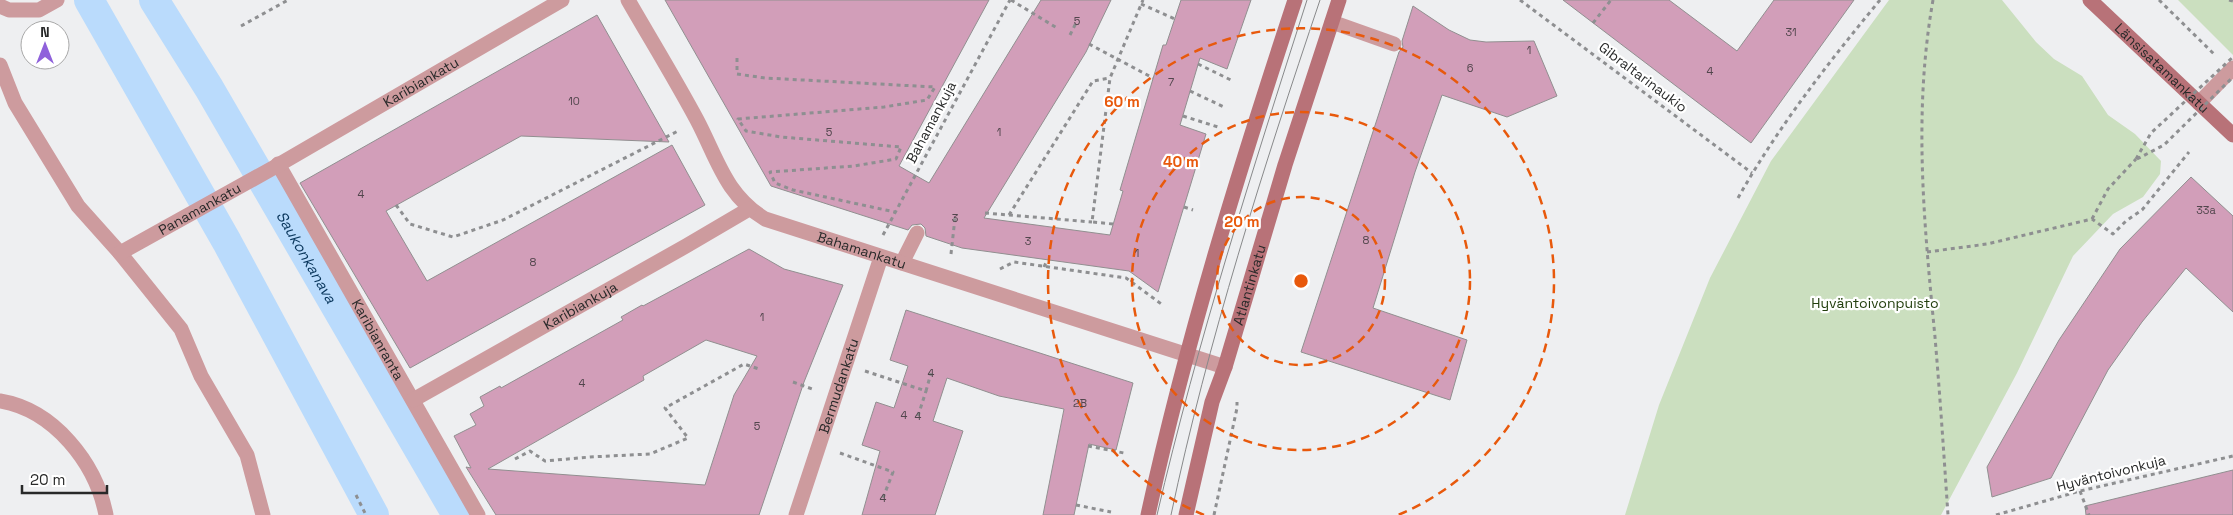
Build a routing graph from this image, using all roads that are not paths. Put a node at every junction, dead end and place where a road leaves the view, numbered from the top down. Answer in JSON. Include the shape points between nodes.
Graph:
{"nodes":[{"id":1,"x":57,"y":0,"type":"edge"},
{"id":2,"x":562,"y":0,"type":"edge"},
{"id":3,"x":628,"y":0,"type":"edge"},
{"id":4,"x":1295,"y":0,"type":"edge"},
{"id":5,"x":1339,"y":0,"type":"edge"},
{"id":6,"x":2090,"y":0,"type":"edge"},
{"id":7,"x":0,"y":6,"type":"edge"},
{"id":8,"x":1332,"y":22,"type":"junction"},
{"id":9,"x":1394,"y":44,"type":"dead end"},
{"id":10,"x":0,"y":65,"type":"edge"},
{"id":11,"x":2233,"y":68,"type":"edge"},
{"id":12,"x":2199,"y":103,"type":"junction"},
{"id":13,"x":2233,"y":135,"type":"edge"},
{"id":14,"x":276,"y":166,"type":"junction"},
{"id":15,"x":748,"y":209,"type":"junction"},
{"id":16,"x":917,"y":233,"type":"dead end"},
{"id":17,"x":120,"y":253,"type":"junction"},
{"id":18,"x":877,"y":256,"type":"junction"},
{"id":19,"x":902,"y":263,"type":"junction"},
{"id":20,"x":1186,"y":355,"type":"junction"},
{"id":21,"x":1225,"y":367,"type":"junction"},
{"id":22,"x":0,"y":400,"type":"edge"},
{"id":23,"x":413,"y":400,"type":"junction"},
{"id":24,"x":106,"y":515,"type":"edge"},
{"id":25,"x":263,"y":515,"type":"edge"},
{"id":26,"x":478,"y":515,"type":"edge"},
{"id":27,"x":796,"y":515,"type":"edge"},
{"id":28,"x":1148,"y":515,"type":"edge"},
{"id":29,"x":1186,"y":515,"type":"edge"}],
"edges":[{"from":1,"to":7,"type":"street","via":[[39,10],[9,10]]},
{"from":2,"to":14,"type":"street","name":"Karibiankatu"},
{"from":3,"to":15,"type":"street","name":"Bahamankatu","via":[[696,120],[730,188]]},
{"from":4,"to":20,"type":"street","via":[[1251,133]]},
{"from":5,"to":8,"type":"street","name":"Atlantinkatu"},
{"from":6,"to":12,"type":"street","name":"Länsisatamankatu"},
{"from":8,"to":9,"type":"street"},
{"from":8,"to":21,"type":"street","name":"Atlantinkatu","via":[[1285,165]]},
{"from":10,"to":17,"type":"street","via":[[15,103],[78,206]]},
{"from":11,"to":12,"type":"street"},
{"from":12,"to":13,"type":"street","name":"Länsisatamankatu"},
{"from":14,"to":17,"type":"street","name":"Panamankatu"},
{"from":14,"to":23,"type":"street","name":"Karibianranta"},
{"from":15,"to":18,"type":"street","name":"Bahamankatu","via":[[765,219]]},
{"from":15,"to":23,"type":"street","name":"Karibiankuja"},
{"from":16,"to":19,"type":"street"},
{"from":17,"to":25,"type":"street","via":[[181,329],[201,376],[247,455]]},
{"from":18,"to":19,"type":"street","name":"Bahamankatu"},
{"from":18,"to":27,"type":"street","name":"Bermudankatu"},
{"from":19,"to":20,"type":"street","name":"Bahamankatu"},
{"from":20,"to":21,"type":"street","name":"Bahamankatu"},
{"from":20,"to":28,"type":"street"},
{"from":21,"to":29,"type":"street","name":"Atlantinkatu","via":[[1212,402]]},
{"from":22,"to":24,"type":"street","via":[[14,403],[45,419],[74,446],[102,494]]},
{"from":23,"to":26,"type":"street","name":"Karibianranta"}]}
